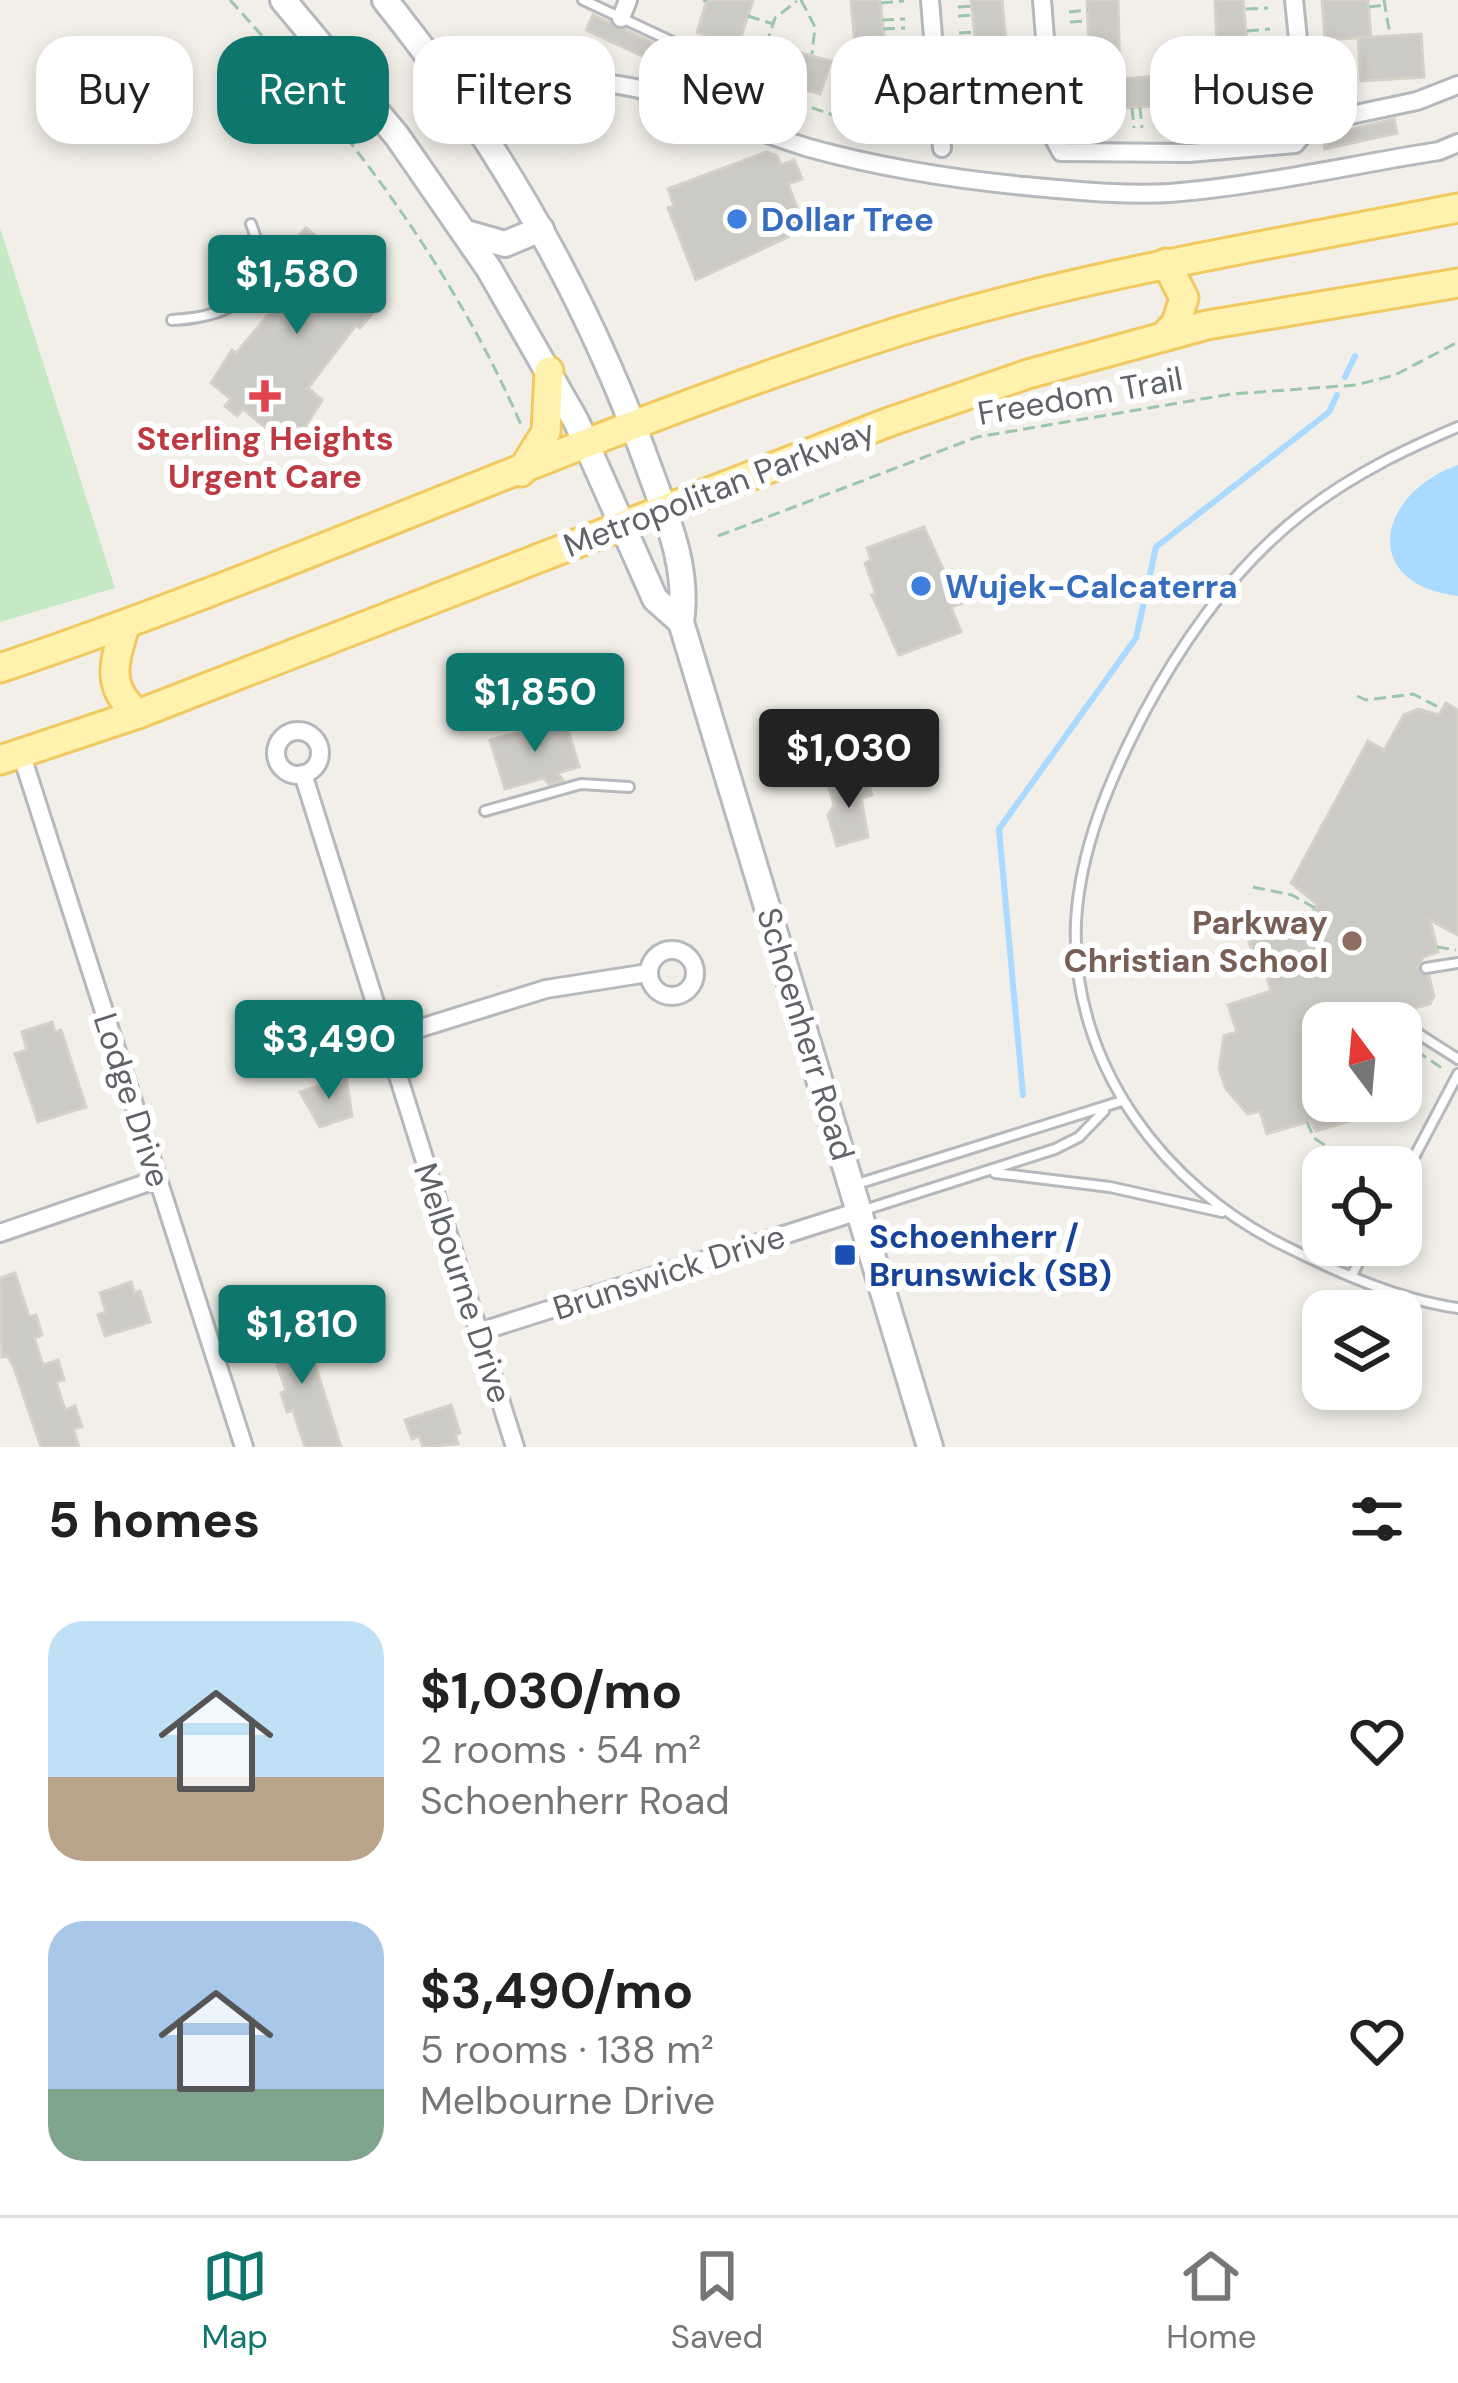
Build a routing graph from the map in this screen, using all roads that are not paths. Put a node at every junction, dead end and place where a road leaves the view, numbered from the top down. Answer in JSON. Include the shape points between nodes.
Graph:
{"nodes":[{"id":1,"x":284,"y":0,"type":"edge"},
{"id":2,"x":385,"y":0,"type":"edge"},
{"id":3,"x":583,"y":0,"type":"edge"},
{"id":4,"x":930,"y":0,"type":"edge"},
{"id":5,"x":1042,"y":0,"type":"edge"},
{"id":6,"x":1294,"y":0,"type":"edge"},
{"id":7,"x":625,"y":9,"type":"edge"},
{"id":8,"x":664,"y":36,"type":"edge"},
{"id":9,"x":1298,"y":36,"type":"edge"},
{"id":10,"x":413,"y":37,"type":"edge"},
{"id":11,"x":615,"y":82,"type":"edge"},
{"id":12,"x":1458,"y":85,"type":"edge"},
{"id":13,"x":1357,"y":115,"type":"edge"},
{"id":14,"x":1458,"y":143,"type":"edge"},
{"id":15,"x":490,"y":144,"type":"edge"},
{"id":16,"x":1288,"y":144,"type":"edge"},
{"id":17,"x":942,"y":148,"type":"dead end"},
{"id":18,"x":1458,"y":208,"type":"edge"},
{"id":19,"x":251,"y":224,"type":"dead end"},
{"id":20,"x":541,"y":229,"type":"junction"},
{"id":21,"x":466,"y":233,"type":"junction"},
{"id":22,"x":1166,"y":263,"type":"junction"},
{"id":23,"x":1458,"y":284,"type":"edge"},
{"id":24,"x":172,"y":320,"type":"dead end"},
{"id":25,"x":1165,"y":335,"type":"junction"},
{"id":26,"x":549,"y":371,"type":"junction"},
{"id":27,"x":1458,"y":427,"type":"edge"},
{"id":28,"x":635,"y":429,"type":"junction"},
{"id":29,"x":589,"y":446,"type":"junction"},
{"id":30,"x":520,"y":473,"type":"junction"},
{"id":31,"x":664,"y":510,"type":"junction"},
{"id":32,"x":625,"y":525,"type":"junction"},
{"id":33,"x":681,"y":622,"type":"junction"},
{"id":34,"x":124,"y":626,"type":"junction"},
{"id":35,"x":0,"y":668,"type":"edge"},
{"id":36,"x":138,"y":714,"type":"junction"},
{"id":37,"x":11,"y":756,"type":"edge"},
{"id":38,"x":303,"y":774,"type":"dead end"},
{"id":39,"x":629,"y":787,"type":"dead end"},
{"id":40,"x":485,"y":811,"type":"dead end"},
{"id":41,"x":1458,"y":963,"type":"edge"},
{"id":42,"x":1426,"y":968,"type":"dead end"},
{"id":43,"x":649,"y":973,"type":"dead end"},
{"id":44,"x":1422,"y":1036,"type":"edge"},
{"id":45,"x":385,"y":1039,"type":"junction"},
{"id":46,"x":1458,"y":1059,"type":"edge"},
{"id":47,"x":1458,"y":1074,"type":"edge"},
{"id":48,"x":1122,"y":1101,"type":"junction"},
{"id":49,"x":1108,"y":1107,"type":"junction"},
{"id":50,"x":1420,"y":1146,"type":"edge"},
{"id":51,"x":994,"y":1173,"type":"junction"},
{"id":52,"x":158,"y":1179,"type":"junction"},
{"id":53,"x":852,"y":1186,"type":"junction"},
{"id":54,"x":860,"y":1211,"type":"junction"},
{"id":55,"x":1224,"y":1213,"type":"junction"},
{"id":56,"x":0,"y":1232,"type":"edge"},
{"id":57,"x":1357,"y":1266,"type":"edge"},
{"id":58,"x":1352,"y":1275,"type":"junction"},
{"id":59,"x":1458,"y":1309,"type":"edge"},
{"id":60,"x":479,"y":1332,"type":"junction"},
{"id":61,"x":244,"y":1447,"type":"edge"},
{"id":62,"x":515,"y":1447,"type":"edge"},
{"id":63,"x":930,"y":1447,"type":"edge"}],
"edges":[{"from":1,"to":21,"type":"main road","name":"Schoenherr Road"},
{"from":2,"to":10,"type":"main road","name":"Schoenherr Road"},
{"from":3,"to":7,"type":"lane"},
{"from":4,"to":17,"type":"street"},
{"from":5,"to":16,"type":"street","via":[[1052,137],[1061,152]]},
{"from":6,"to":9,"type":"street"},
{"from":7,"to":8,"type":"lane"},
{"from":11,"to":14,"type":"street","via":[[861,160],[1024,186],[1168,193]]},
{"from":12,"to":13,"type":"street"},
{"from":15,"to":20,"type":"main road","name":"Schoenherr Road"},
{"from":18,"to":22,"type":"main road"},
{"from":19,"to":24,"type":"lane","via":[[259,244],[254,287],[238,305],[205,319]]},
{"from":20,"to":21,"type":"main road","via":[[505,244]]},
{"from":20,"to":28,"type":"main road","name":"Schoenherr Road"},
{"from":21,"to":26,"type":"main road","name":"Schoenherr Road"},
{"from":22,"to":25,"type":"main road","via":[[1184,298]]},
{"from":22,"to":28,"type":"main road","via":[[895,333]]},
{"from":23,"to":25,"type":"main road","name":"Metropolitan Parkway"},
{"from":25,"to":31,"type":"main road","name":"Metropolitan Parkway","via":[[932,406]]},
{"from":26,"to":29,"type":"main road","name":"Schoenherr Road"},
{"from":26,"to":30,"type":"main road","via":[[545,432]]},
{"from":27,"to":48,"type":"lane","via":[[1384,458],[1305,512],[1243,569],[1174,656],[1104,791],[1077,940],[1087,1006]]},
{"from":28,"to":29,"type":"main road"},
{"from":28,"to":31,"type":"main road","name":"Schoenherr Road"},
{"from":29,"to":30,"type":"main road"},
{"from":29,"to":32,"type":"main road","name":"Schoenherr Road"},
{"from":30,"to":34,"type":"main road"},
{"from":31,"to":32,"type":"main road","name":"Metropolitan Parkway"},
{"from":31,"to":33,"type":"main road","name":"Schoenherr Road","via":[[686,589]]},
{"from":32,"to":33,"type":"main road","name":"Schoenherr Road","via":[[655,599]]},
{"from":32,"to":36,"type":"main road","name":"Metropolitan Parkway"},
{"from":33,"to":53,"type":"main road","name":"Schoenherr Road"},
{"from":34,"to":35,"type":"main road"},
{"from":34,"to":36,"type":"main road","via":[[113,677]]},
{"from":36,"to":37,"type":"main road","name":"Metropolitan Parkway"},
{"from":37,"to":52,"type":"street","name":"Lodge Drive"},
{"from":38,"to":45,"type":"street","name":"Melbourne Drive"},
{"from":39,"to":40,"type":"lane","via":[[580,784]]},
{"from":41,"to":42,"type":"lane"},
{"from":43,"to":45,"type":"street","via":[[576,982]]},
{"from":44,"to":46,"type":"lane"},
{"from":45,"to":60,"type":"street","name":"Melbourne Drive"},
{"from":47,"to":50,"type":"lane"},
{"from":48,"to":49,"type":"lane"},
{"from":48,"to":55,"type":"lane","via":[[1185,1180]]},
{"from":49,"to":51,"type":"lane","via":[[1079,1137]]},
{"from":49,"to":53,"type":"lane"},
{"from":51,"to":54,"type":"lane"},
{"from":51,"to":55,"type":"lane","via":[[1110,1187]]},
{"from":52,"to":56,"type":"street"},
{"from":52,"to":61,"type":"street","name":"Lodge Drive"},
{"from":53,"to":54,"type":"main road","name":"Schoenherr Road"},
{"from":54,"to":60,"type":"street","name":"Brunswick Drive"},
{"from":54,"to":63,"type":"main road","name":"Schoenherr Road"},
{"from":55,"to":58,"type":"lane"},
{"from":57,"to":58,"type":"lane"},
{"from":58,"to":59,"type":"lane"},
{"from":60,"to":62,"type":"street","name":"Melbourne Drive"}]}
